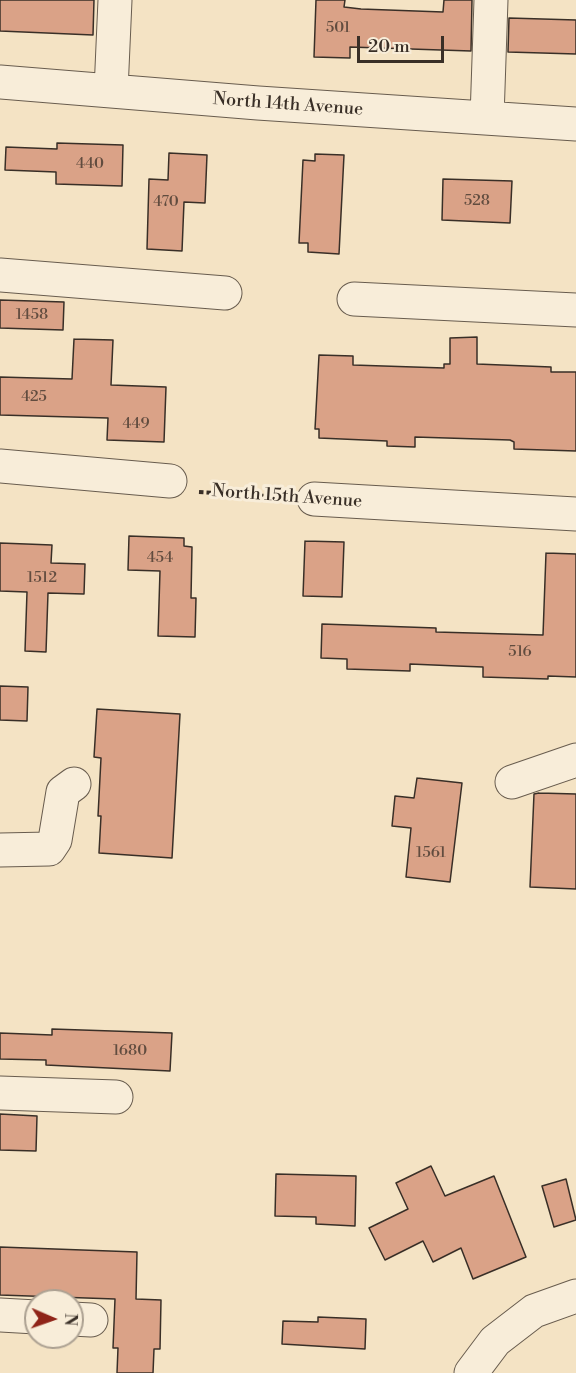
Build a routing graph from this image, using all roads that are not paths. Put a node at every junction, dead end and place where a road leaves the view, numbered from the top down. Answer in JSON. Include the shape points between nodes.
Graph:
{"nodes":[{"id":1,"x":115,"y":0,"type":"edge"},
{"id":2,"x":491,"y":0,"type":"edge"},
{"id":3,"x":0,"y":82,"type":"edge"},
{"id":4,"x":111,"y":92,"type":"junction"},
{"id":5,"x":487,"y":118,"type":"junction"},
{"id":6,"x":576,"y":124,"type":"edge"},
{"id":7,"x":0,"y":274,"type":"edge"},
{"id":8,"x":225,"y":294,"type":"dead end"},
{"id":9,"x":354,"y":299,"type":"dead end"},
{"id":10,"x":576,"y":310,"type":"edge"},
{"id":11,"x":0,"y":466,"type":"edge"},
{"id":12,"x":170,"y":481,"type":"road end"},
{"id":13,"x":314,"y":500,"type":"road end"},
{"id":14,"x":576,"y":514,"type":"edge"},
{"id":15,"x":576,"y":760,"type":"edge"},
{"id":16,"x":512,"y":782,"type":"dead end"},
{"id":17,"x":74,"y":784,"type":"dead end"},
{"id":18,"x":0,"y":850,"type":"edge"},
{"id":19,"x":0,"y":1093,"type":"edge"},
{"id":20,"x":116,"y":1097,"type":"dead end"},
{"id":21,"x":576,"y":1296,"type":"edge"},
{"id":22,"x":0,"y":1315,"type":"edge"},
{"id":23,"x":24,"y":1316,"type":"edge"},
{"id":24,"x":471,"y":1373,"type":"edge"}],
"edges":[{"from":1,"to":4,"type":"street"},
{"from":2,"to":5,"type":"street"},
{"from":3,"to":4,"type":"street","name":"North 14th Avenue"},
{"from":4,"to":5,"type":"street","name":"North 14th Avenue"},
{"from":5,"to":6,"type":"street","name":"North 14th Avenue"},
{"from":7,"to":8,"type":"street"},
{"from":9,"to":10,"type":"street"},
{"from":11,"to":12,"type":"street"},
{"from":13,"to":14,"type":"street","name":"North 15th Avenue"},
{"from":15,"to":16,"type":"street"},
{"from":17,"to":18,"type":"street","via":[[63,792],[55,840],[49,849]]},
{"from":19,"to":20,"type":"street"},
{"from":21,"to":24,"type":"street","via":[[534,1311],[495,1341]]},
{"from":22,"to":23,"type":"street"}]}
